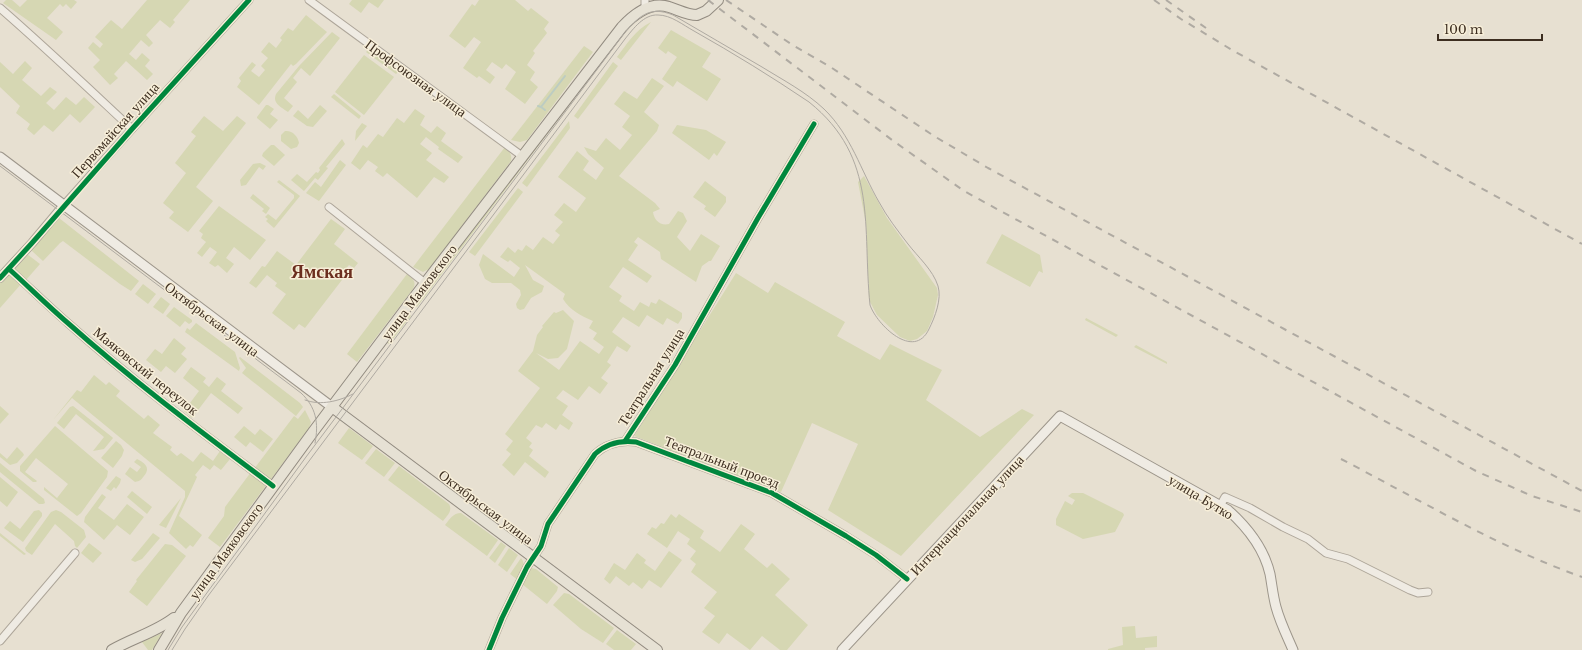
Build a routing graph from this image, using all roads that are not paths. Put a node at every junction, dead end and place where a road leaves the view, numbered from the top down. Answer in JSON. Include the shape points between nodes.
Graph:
{"nodes":[{"id":1,"x":249,"y":0,"type":"edge"},
{"id":2,"x":309,"y":0,"type":"edge"},
{"id":3,"x":658,"y":0,"type":"edge"},
{"id":4,"x":718,"y":0,"type":"edge"},
{"id":5,"x":645,"y":4,"type":"edge"},
{"id":6,"x":0,"y":8,"type":"edge"},
{"id":7,"x":678,"y":11,"type":"junction"},
{"id":8,"x":814,"y":124,"type":"dead end"},
{"id":9,"x":132,"y":129,"type":"junction"},
{"id":10,"x":522,"y":156,"type":"junction"},
{"id":11,"x":0,"y":157,"type":"edge"},
{"id":12,"x":64,"y":206,"type":"junction"},
{"id":13,"x":329,"y":207,"type":"dead end"},
{"id":14,"x":9,"y":268,"type":"junction"},
{"id":15,"x":0,"y":278,"type":"edge"},
{"id":16,"x":425,"y":283,"type":"junction"},
{"id":17,"x":332,"y":407,"type":"junction"},
{"id":18,"x":1060,"y":416,"type":"joint"},
{"id":19,"x":625,"y":441,"type":"junction"},
{"id":20,"x":274,"y":486,"type":"junction"},
{"id":21,"x":1220,"y":506,"type":"junction"},
{"id":22,"x":76,"y":553,"type":"dead end"},
{"id":23,"x":533,"y":558,"type":"junction"},
{"id":24,"x":907,"y":579,"type":"junction"},
{"id":25,"x":1428,"y":592,"type":"dead end"},
{"id":26,"x":180,"y":613,"type":"junction"},
{"id":27,"x":0,"y":641,"type":"edge"},
{"id":28,"x":114,"y":649,"type":"edge"},
{"id":29,"x":158,"y":650,"type":"edge"},
{"id":30,"x":489,"y":650,"type":"edge"},
{"id":31,"x":657,"y":650,"type":"edge"},
{"id":32,"x":842,"y":650,"type":"edge"},
{"id":33,"x":1293,"y":650,"type":"edge"}],
"edges":[{"from":1,"to":9,"type":"street","name":"Первомайская улица"},
{"from":2,"to":10,"type":"street","name":"Профсоюзная улица"},
{"from":3,"to":7,"type":"street"},
{"from":4,"to":7,"type":"main road","name":"улица Маяковского","via":[[700,15]]},
{"from":5,"to":7,"type":"main road","name":"улица Маяковского","via":[[661,5]]},
{"from":5,"to":10,"type":"main road","name":"улица Маяковского","via":[[622,27]]},
{"from":6,"to":9,"type":"street"},
{"from":8,"to":19,"type":"street","name":"Театральная улица","via":[[675,365]]},
{"from":9,"to":12,"type":"street","name":"Первомайская улица"},
{"from":10,"to":16,"type":"main road","name":"улица Маяковского"},
{"from":11,"to":12,"type":"main road","name":"Октябрьская улица"},
{"from":12,"to":14,"type":"street","name":"Первомайская улица"},
{"from":12,"to":17,"type":"main road","name":"Октябрьская улица"},
{"from":13,"to":16,"type":"street"},
{"from":14,"to":15,"type":"street","name":"Первомайская улица"},
{"from":14,"to":20,"type":"street","name":"Маяковский переулок","via":[[69,325],[218,445]]},
{"from":16,"to":17,"type":"main road","name":"улица Маяковского"},
{"from":17,"to":20,"type":"main road","name":"улица Маяковского"},
{"from":17,"to":23,"type":"main road","name":"Октябрьская улица"},
{"from":18,"to":21,"type":"main road","name":"улица Бутко"},
{"from":18,"to":24,"type":"main road","name":"Интернациональная улица"},
{"from":19,"to":23,"type":"street","name":"Театральная улица","via":[[604,447],[596,454],[548,524],[541,546]]},
{"from":19,"to":24,"type":"street","name":"Театральный проезд","via":[[636,442],[772,493],[876,555]]},
{"from":20,"to":26,"type":"main road","name":"улица Маяковского"},
{"from":21,"to":25,"type":"street","via":[[1225,497],[1308,539],[1326,553],[1348,559],[1410,590],[1418,593]]},
{"from":21,"to":33,"type":"main road","name":"улица Бутко","via":[[1242,524],[1265,558],[1276,607]]},
{"from":22,"to":27,"type":"street"},
{"from":23,"to":30,"type":"street","name":"Театральная улица","via":[[502,618]]},
{"from":23,"to":31,"type":"main road","name":"Октябрьская улица"},
{"from":24,"to":32,"type":"main road","name":"Интернациональная улица"},
{"from":26,"to":28,"type":"main road","via":[[162,627]]},
{"from":26,"to":29,"type":"main road","name":"улица Маяковского"}]}
